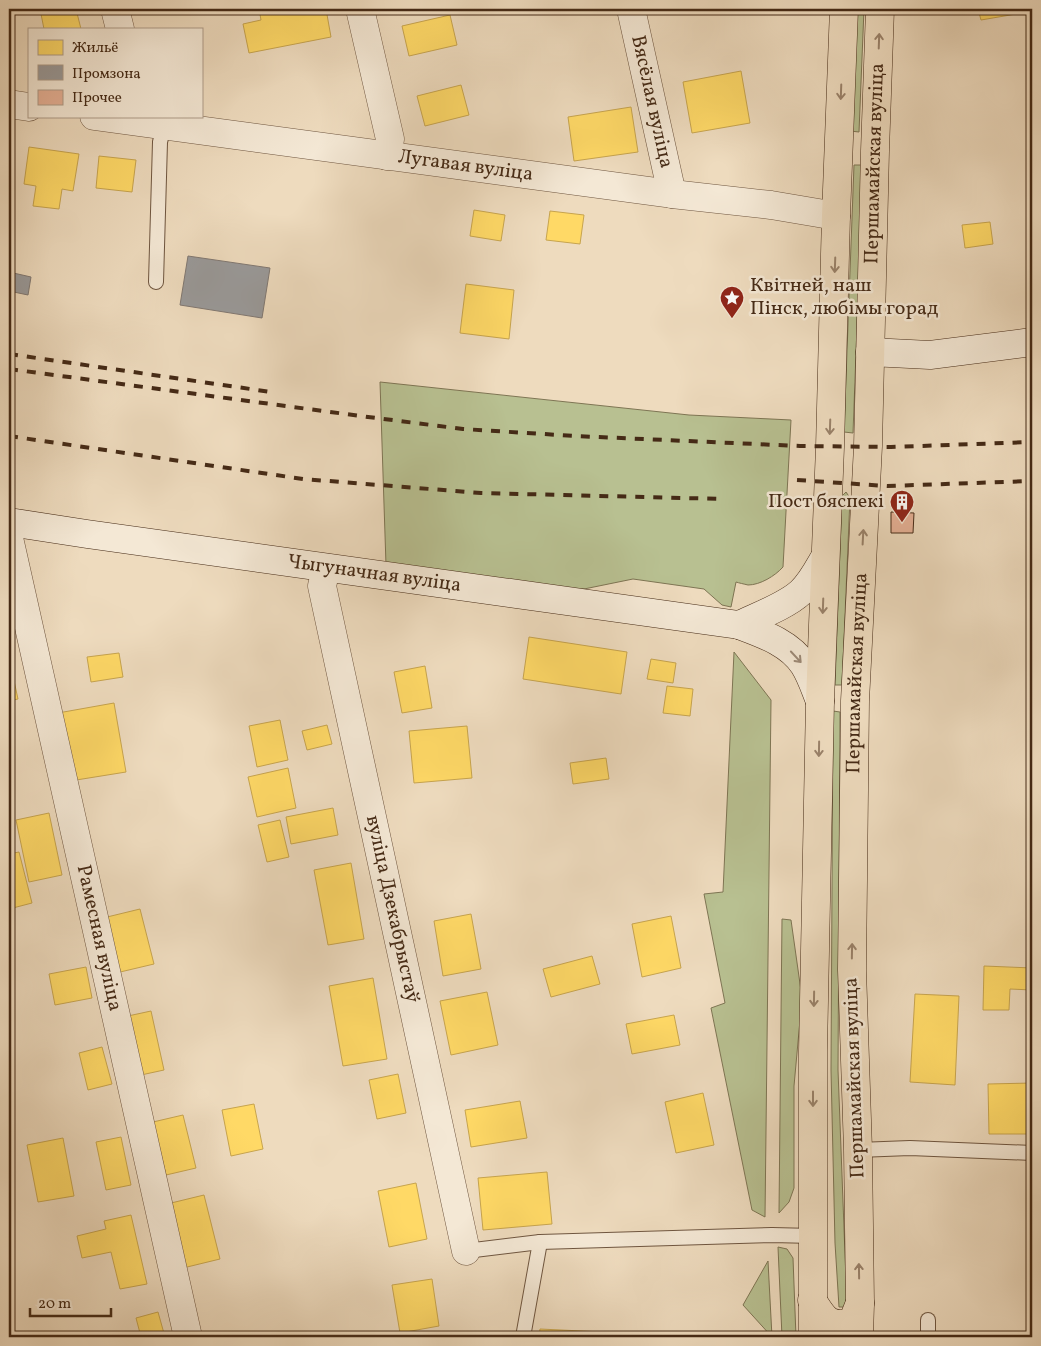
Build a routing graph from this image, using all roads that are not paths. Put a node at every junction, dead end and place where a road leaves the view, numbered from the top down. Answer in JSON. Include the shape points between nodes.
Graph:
{"nodes":[{"id":1,"x":115,"y":9,"type":"edge"},
{"id":2,"x":360,"y":9,"type":"edge"},
{"id":3,"x":631,"y":9,"type":"edge"},
{"id":4,"x":844,"y":9,"type":"edge"},
{"id":5,"x":880,"y":9,"type":"edge"},
{"id":6,"x":120,"y":28,"type":"edge"},
{"id":7,"x":9,"y":104,"type":"edge"},
{"id":8,"x":28,"y":107,"type":"edge"},
{"id":9,"x":116,"y":118,"type":"edge"},
{"id":10,"x":164,"y":126,"type":"junction"},
{"id":11,"x":387,"y":156,"type":"junction"},
{"id":12,"x":672,"y":194,"type":"junction"},
{"id":13,"x":836,"y":216,"type":"junction"},
{"id":14,"x":156,"y":282,"type":"dead end"},
{"id":15,"x":1032,"y":342,"type":"edge"},
{"id":16,"x":870,"y":352,"type":"junction"},
{"id":17,"x":9,"y":522,"type":"edge"},
{"id":18,"x":9,"y":538,"type":"edge"},
{"id":19,"x":825,"y":557,"type":"junction"},
{"id":20,"x":326,"y":568,"type":"junction"},
{"id":21,"x":739,"y":625,"type":"junction"},
{"id":22,"x":820,"y":701,"type":"junction"},
{"id":23,"x":858,"y":1150,"type":"junction"},
{"id":24,"x":1032,"y":1153,"type":"edge"},
{"id":25,"x":812,"y":1236,"type":"junction"},
{"id":26,"x":540,"y":1242,"type":"junction"},
{"id":27,"x":466,"y":1251,"type":"joint"},
{"id":28,"x":812,"y":1300,"type":"junction"},
{"id":29,"x":860,"y":1303,"type":"junction"},
{"id":30,"x":928,"y":1320,"type":"dead end"},
{"id":31,"x":188,"y":1337,"type":"edge"},
{"id":32,"x":523,"y":1337,"type":"edge"},
{"id":33,"x":813,"y":1337,"type":"edge"},
{"id":34,"x":859,"y":1337,"type":"edge"},
{"id":35,"x":928,"y":1337,"type":"edge"}],
"edges":[{"from":1,"to":6,"type":"street"},
{"from":2,"to":11,"type":"street","via":[[390,139]]},
{"from":3,"to":12,"type":"street","name":"Вясёлая вуліца"},
{"from":4,"to":13,"type":"main road","name":"Першамайская вуліца","one_way":true},
{"from":16,"to":5,"type":"main road","name":"Першамайская вуліца","one_way":true},
{"from":7,"to":8,"type":"street"},
{"from":9,"to":10,"type":"street","name":"Лугавая вуліца"},
{"from":10,"to":11,"type":"street","name":"Лугавая вуліца"},
{"from":10,"to":14,"type":"lane","via":[[160,142]]},
{"from":11,"to":12,"type":"street","name":"Лугавая вуліца"},
{"from":12,"to":13,"type":"street","name":"Лугавая вуліца"},
{"from":13,"to":19,"type":"main road","name":"Першамайская вуліца","one_way":true},
{"from":15,"to":16,"type":"street","via":[[930,355]]},
{"from":23,"to":16,"type":"main road","name":"Першамайская вуліца","one_way":true,"via":[[852,970],[855,701]]},
{"from":17,"to":20,"type":"street","name":"Чыгуначная вуліца"},
{"from":18,"to":31,"type":"street","name":"Рамесная вуліца"},
{"from":19,"to":21,"type":"street","via":[[801,592],[775,609]]},
{"from":19,"to":22,"type":"main road","name":"Першамайская вуліца","one_way":true},
{"from":20,"to":21,"type":"street","name":"Чыгуначная вуліца"},
{"from":20,"to":27,"type":"street","name":"вуліца Дзекабрыстаў","via":[[322,586]]},
{"from":21,"to":22,"type":"street","name":"Чыгуначная вуліца","one_way":true,"via":[[795,653],[805,666]]},
{"from":22,"to":25,"type":"main road","name":"Першамайская вуліца","one_way":true},
{"from":23,"to":24,"type":"lane","via":[[910,1148]]},
{"from":29,"to":23,"type":"main road","name":"Першамайская вуліца","one_way":true},
{"from":25,"to":26,"type":"lane"},
{"from":25,"to":28,"type":"main road","name":"Першамайская вуліца"},
{"from":26,"to":27,"type":"lane"},
{"from":26,"to":32,"type":"lane"},
{"from":28,"to":29,"type":"main road","via":[[830,1323],[842,1324],[850,1323]]},
{"from":28,"to":33,"type":"main road","name":"Першамайская вуліца"},
{"from":29,"to":34,"type":"main road","name":"Першамайская вуліца"},
{"from":30,"to":35,"type":"lane"}]}
